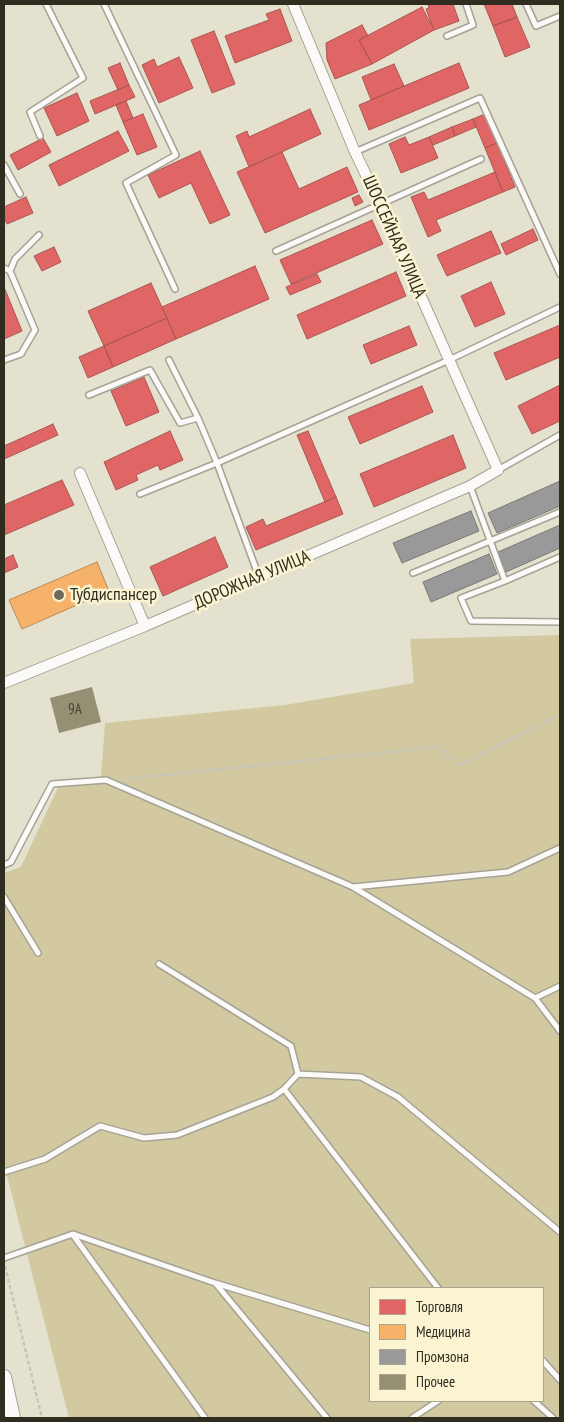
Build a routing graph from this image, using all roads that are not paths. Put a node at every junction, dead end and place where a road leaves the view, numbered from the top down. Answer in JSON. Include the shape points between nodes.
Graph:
{"nodes":[{"id":1,"x":46,"y":4,"type":"edge"},
{"id":2,"x":104,"y":4,"type":"edge"},
{"id":3,"x":293,"y":4,"type":"edge"},
{"id":4,"x":466,"y":4,"type":"edge"},
{"id":5,"x":526,"y":4,"type":"edge"},
{"id":6,"x":560,"y":16,"type":"edge"},
{"id":7,"x":447,"y":36,"type":"dead end"},
{"id":8,"x":40,"y":136,"type":"dead end"},
{"id":9,"x":355,"y":152,"type":"junction"},
{"id":10,"x":481,"y":159,"type":"dead end"},
{"id":11,"x":4,"y":165,"type":"edge"},
{"id":12,"x":20,"y":194,"type":"dead end"},
{"id":13,"x":380,"y":204,"type":"junction"},
{"id":14,"x":39,"y":235,"type":"dead end"},
{"id":15,"x":276,"y":251,"type":"dead end"},
{"id":16,"x":4,"y":268,"type":"edge"},
{"id":17,"x":10,"y":271,"type":"junction"},
{"id":18,"x":560,"y":274,"type":"edge"},
{"id":19,"x":175,"y":289,"type":"dead end"},
{"id":20,"x":560,"y":307,"type":"edge"},
{"id":21,"x":4,"y":360,"type":"edge"},
{"id":22,"x":169,"y":360,"type":"dead end"},
{"id":23,"x":450,"y":360,"type":"junction"},
{"id":24,"x":89,"y":395,"type":"dead end"},
{"id":25,"x":198,"y":418,"type":"junction"},
{"id":26,"x":560,"y":435,"type":"edge"},
{"id":27,"x":217,"y":463,"type":"junction"},
{"id":28,"x":498,"y":470,"type":"junction"},
{"id":29,"x":80,"y":472,"type":"dead end"},
{"id":30,"x":470,"y":486,"type":"junction"},
{"id":31,"x":140,"y":494,"type":"dead end"},
{"id":32,"x":560,"y":512,"type":"edge"},
{"id":33,"x":491,"y":541,"type":"junction"},
{"id":34,"x":560,"y":557,"type":"edge"},
{"id":35,"x":413,"y":573,"type":"dead end"},
{"id":36,"x":259,"y":577,"type":"junction"},
{"id":37,"x":505,"y":580,"type":"junction"},
{"id":38,"x":560,"y":622,"type":"edge"},
{"id":39,"x":145,"y":626,"type":"junction"},
{"id":40,"x":4,"y":683,"type":"edge"},
{"id":41,"x":560,"y":848,"type":"edge"},
{"id":42,"x":4,"y":865,"type":"edge"},
{"id":43,"x":353,"y":887,"type":"junction"},
{"id":44,"x":4,"y":897,"type":"edge"},
{"id":45,"x":38,"y":953,"type":"dead end"},
{"id":46,"x":159,"y":964,"type":"dead end"},
{"id":47,"x":560,"y":986,"type":"edge"},
{"id":48,"x":535,"y":998,"type":"junction"},
{"id":49,"x":560,"y":1031,"type":"edge"},
{"id":50,"x":298,"y":1074,"type":"junction"},
{"id":51,"x":284,"y":1090,"type":"junction"},
{"id":52,"x":4,"y":1172,"type":"edge"},
{"id":53,"x":560,"y":1232,"type":"edge"},
{"id":54,"x":73,"y":1234,"type":"junction"},
{"id":55,"x":4,"y":1259,"type":"edge"},
{"id":56,"x":215,"y":1283,"type":"junction"},
{"id":57,"x":437,"y":1287,"type":"edge"},
{"id":58,"x":369,"y":1330,"type":"edge"},
{"id":59,"x":544,"y":1362,"type":"edge"},
{"id":60,"x":4,"y":1377,"type":"edge"},
{"id":61,"x":560,"y":1380,"type":"edge"},
{"id":62,"x":436,"y":1402,"type":"edge"},
{"id":63,"x":535,"y":1402,"type":"edge"},
{"id":64,"x":13,"y":1418,"type":"edge"},
{"id":65,"x":205,"y":1418,"type":"edge"},
{"id":66,"x":328,"y":1418,"type":"edge"},
{"id":67,"x":412,"y":1418,"type":"edge"},
{"id":68,"x":553,"y":1418,"type":"edge"}],
"edges":[{"from":1,"to":8,"type":"lane","via":[[83,78],[30,112]]},
{"from":2,"to":19,"type":"lane","via":[[176,155],[126,183]]},
{"from":3,"to":9,"type":"street","name":"ШОССЕЙНАЯ УЛИЦА"},
{"from":4,"to":7,"type":"lane","via":[[473,25]]},
{"from":5,"to":6,"type":"lane","via":[[536,26]]},
{"from":9,"to":13,"type":"street","name":"ШОССЕЙНАЯ УЛИЦА"},
{"from":9,"to":18,"type":"lane","via":[[480,98]]},
{"from":10,"to":13,"type":"lane"},
{"from":11,"to":12,"type":"lane"},
{"from":13,"to":15,"type":"lane"},
{"from":13,"to":23,"type":"street","name":"ШОССЕЙНАЯ УЛИЦА"},
{"from":14,"to":17,"type":"lane","via":[[15,258]]},
{"from":16,"to":17,"type":"lane"},
{"from":17,"to":21,"type":"lane","via":[[35,330],[21,354]]},
{"from":20,"to":23,"type":"lane"},
{"from":22,"to":25,"type":"lane"},
{"from":23,"to":27,"type":"lane"},
{"from":23,"to":28,"type":"street","name":"ШОССЕЙНАЯ УЛИЦА"},
{"from":24,"to":25,"type":"lane","via":[[150,370],[180,423]]},
{"from":25,"to":27,"type":"lane"},
{"from":26,"to":28,"type":"lane"},
{"from":27,"to":31,"type":"lane"},
{"from":27,"to":36,"type":"lane"},
{"from":28,"to":30,"type":"street","name":"ДОРОЖНАЯ УЛИЦА"},
{"from":29,"to":39,"type":"street"},
{"from":30,"to":33,"type":"lane"},
{"from":30,"to":36,"type":"street","name":"ДОРОЖНАЯ УЛИЦА"},
{"from":32,"to":33,"type":"lane"},
{"from":33,"to":35,"type":"lane"},
{"from":33,"to":37,"type":"lane"},
{"from":34,"to":37,"type":"lane"},
{"from":36,"to":39,"type":"street","name":"ДОРОЖНАЯ УЛИЦА"},
{"from":37,"to":38,"type":"lane","via":[[460,598],[471,621]]},
{"from":39,"to":40,"type":"street","name":"ДОРОЖНАЯ УЛИЦА"},
{"from":41,"to":43,"type":"lane","via":[[508,872]]},
{"from":42,"to":43,"type":"lane","via":[[11,862],[52,784],[106,780]]},
{"from":43,"to":48,"type":"lane"},
{"from":44,"to":45,"type":"lane"},
{"from":46,"to":50,"type":"lane","via":[[291,1046]]},
{"from":47,"to":48,"type":"lane"},
{"from":48,"to":49,"type":"lane"},
{"from":50,"to":51,"type":"lane"},
{"from":50,"to":53,"type":"lane","via":[[361,1077],[398,1097]]},
{"from":51,"to":52,"type":"lane","via":[[177,1135],[144,1138],[100,1126],[45,1159]]},
{"from":51,"to":57,"type":"lane"},
{"from":54,"to":55,"type":"lane"},
{"from":54,"to":56,"type":"lane"},
{"from":54,"to":65,"type":"lane"},
{"from":56,"to":58,"type":"lane"},
{"from":56,"to":66,"type":"lane"},
{"from":59,"to":61,"type":"lane"},
{"from":60,"to":64,"type":"street"},
{"from":62,"to":67,"type":"lane"},
{"from":63,"to":68,"type":"lane"}]}
